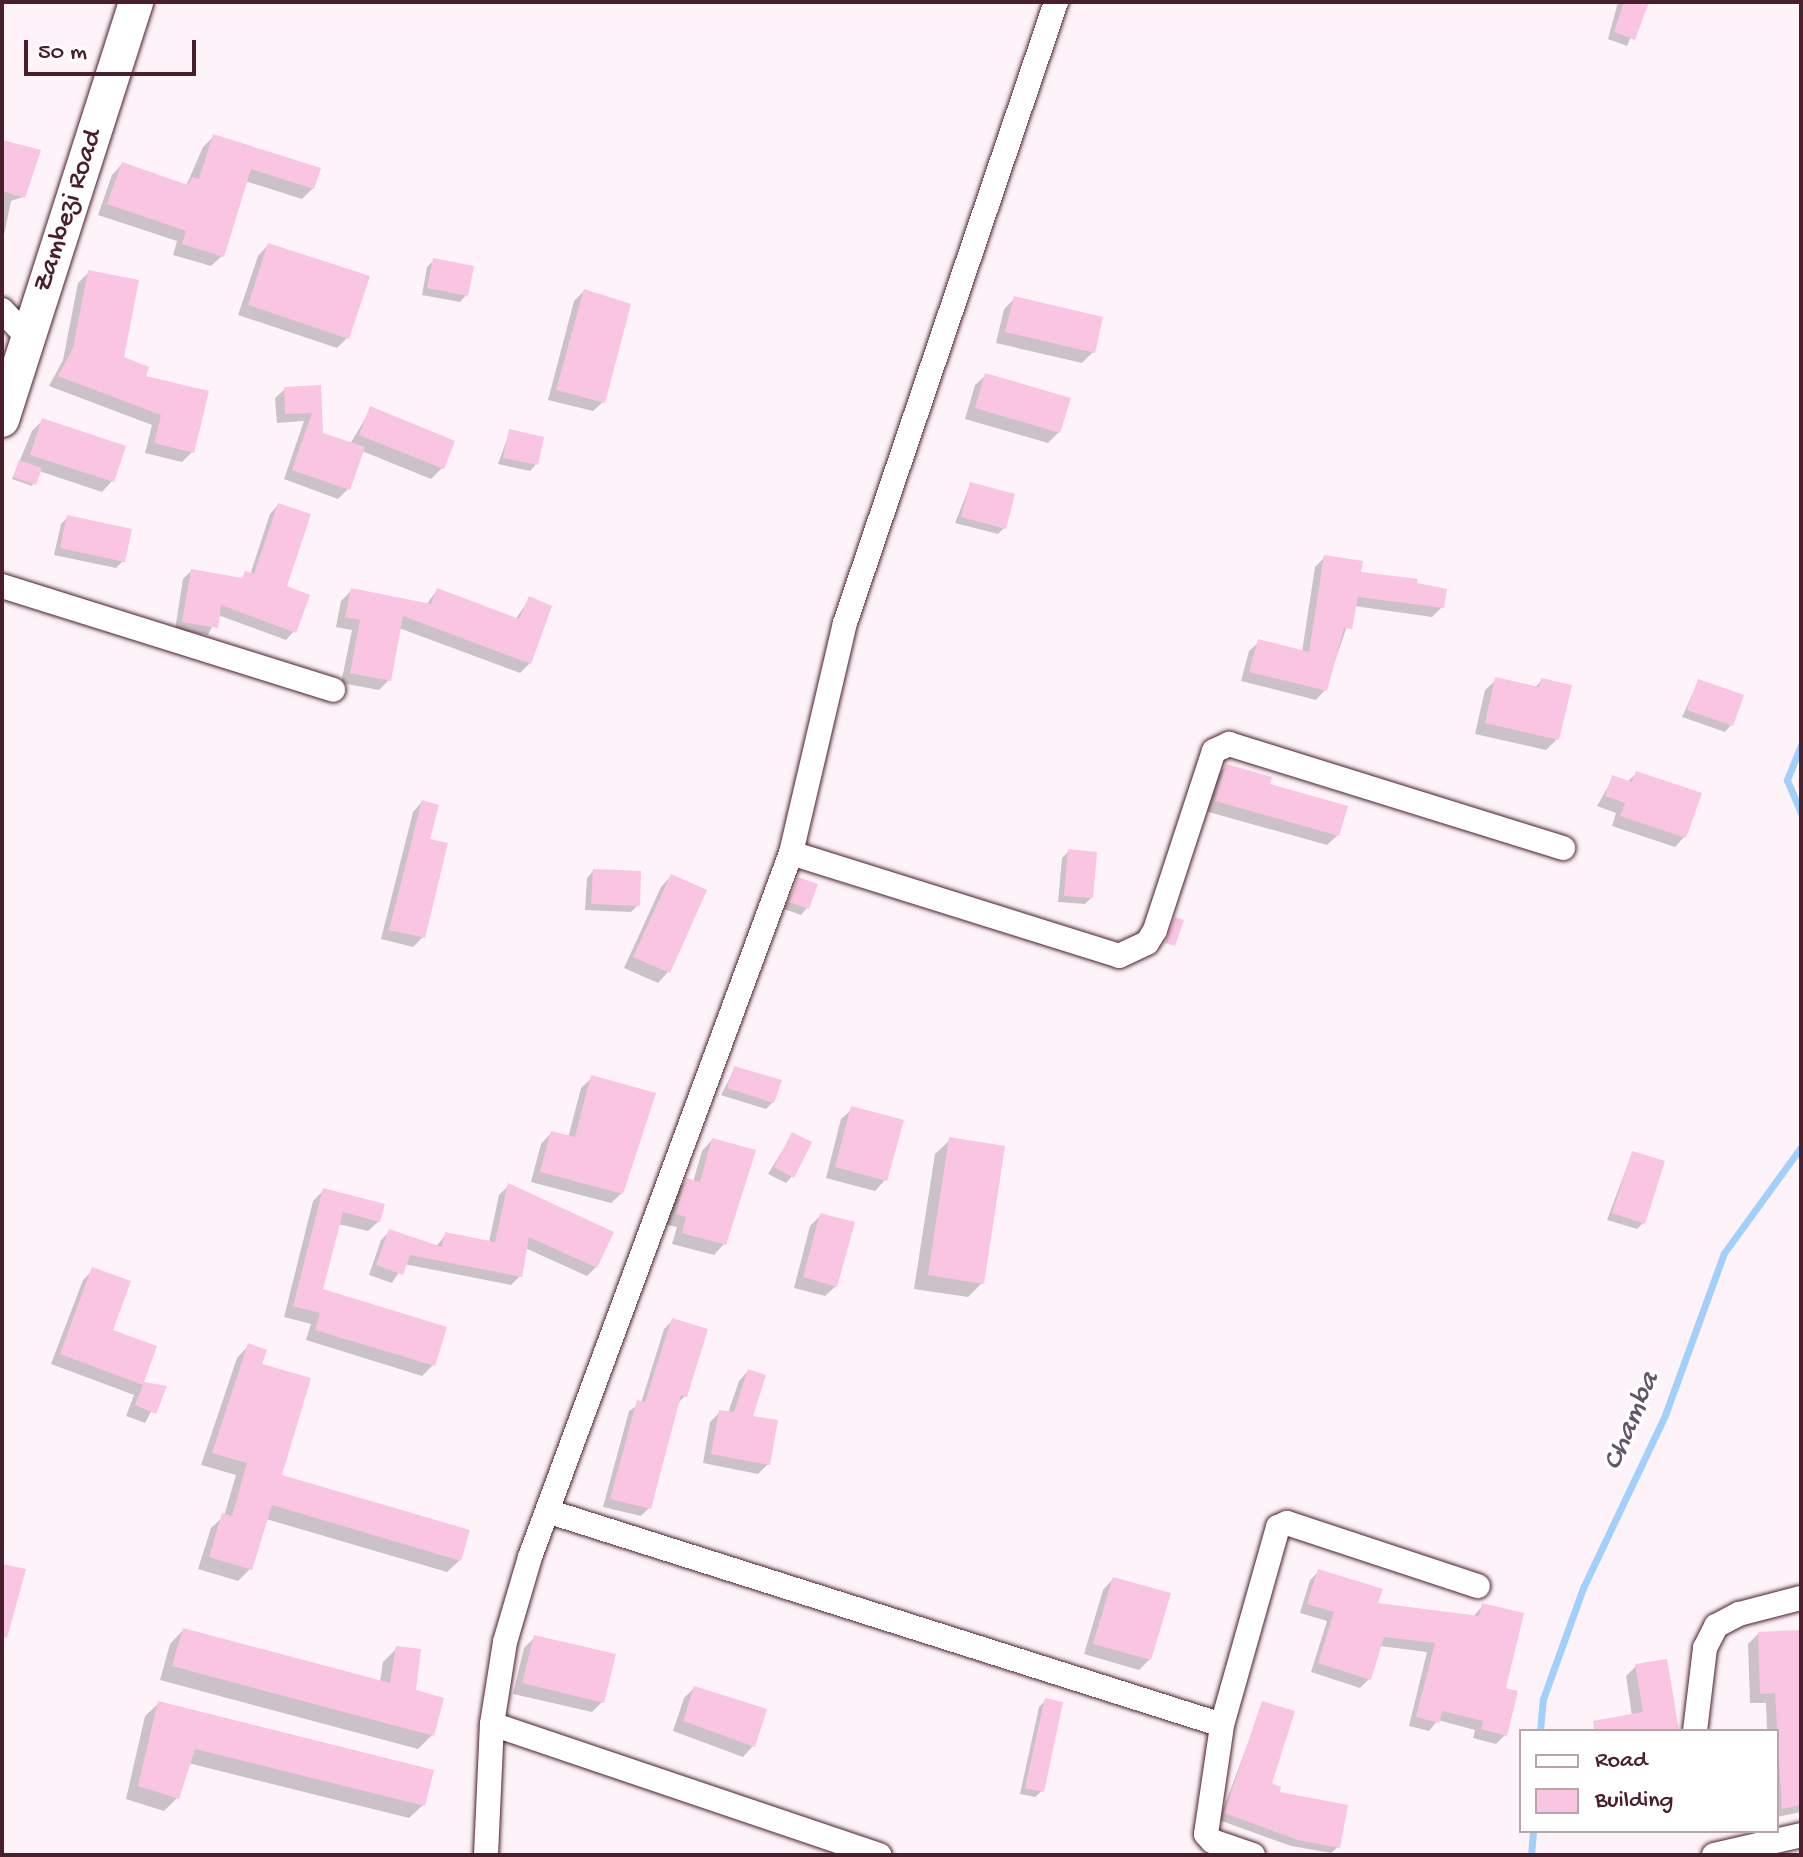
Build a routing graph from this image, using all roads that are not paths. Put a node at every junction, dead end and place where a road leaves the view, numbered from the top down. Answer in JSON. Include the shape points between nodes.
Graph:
{"nodes":[{"id":1,"x":136,"y":2,"type":"edge"},
{"id":2,"x":1056,"y":2,"type":"edge"},
{"id":3,"x":2,"y":310,"type":"edge"},
{"id":4,"x":28,"y":338,"type":"junction"},
{"id":5,"x":2,"y":420,"type":"edge"},
{"id":6,"x":2,"y":586,"type":"edge"},
{"id":7,"x":333,"y":690,"type":"dead end"},
{"id":8,"x":1563,"y":848,"type":"dead end"},
{"id":9,"x":791,"y":853,"type":"junction"},
{"id":10,"x":547,"y":1511,"type":"junction"},
{"id":11,"x":1478,"y":1586,"type":"dead end"},
{"id":12,"x":1801,"y":1598,"type":"edge"},
{"id":13,"x":492,"y":1724,"type":"junction"},
{"id":14,"x":1222,"y":1725,"type":"junction"},
{"id":15,"x":1695,"y":1729,"type":"edge"},
{"id":16,"x":1712,"y":1833,"type":"edge"},
{"id":17,"x":1801,"y":1835,"type":"edge"},
{"id":18,"x":486,"y":1855,"type":"edge"},
{"id":19,"x":879,"y":1855,"type":"edge"},
{"id":20,"x":1253,"y":1855,"type":"edge"},
{"id":21,"x":1716,"y":1855,"type":"edge"}],
"edges":[{"from":1,"to":4,"type":"main road","name":"Zambezi Road"},
{"from":2,"to":9,"type":"street","via":[[845,623]]},
{"from":3,"to":4,"type":"street"},
{"from":4,"to":5,"type":"main road","name":"Zambezi Road"},
{"from":6,"to":7,"type":"street"},
{"from":8,"to":9,"type":"street","via":[[1229,744],[1214,751],[1155,930],[1147,943],[1119,956]]},
{"from":9,"to":10,"type":"street"},
{"from":10,"to":13,"type":"street","via":[[505,1642]]},
{"from":10,"to":14,"type":"street"},
{"from":11,"to":14,"type":"street","via":[[1287,1523],[1278,1527]]},
{"from":12,"to":15,"type":"street","via":[[1739,1614],[1716,1626],[1705,1648]]},
{"from":13,"to":18,"type":"street"},
{"from":13,"to":19,"type":"street"},
{"from":14,"to":20,"type":"street","via":[[1206,1834]]},
{"from":16,"to":21,"type":"street"},
{"from":17,"to":21,"type":"street"}]}
